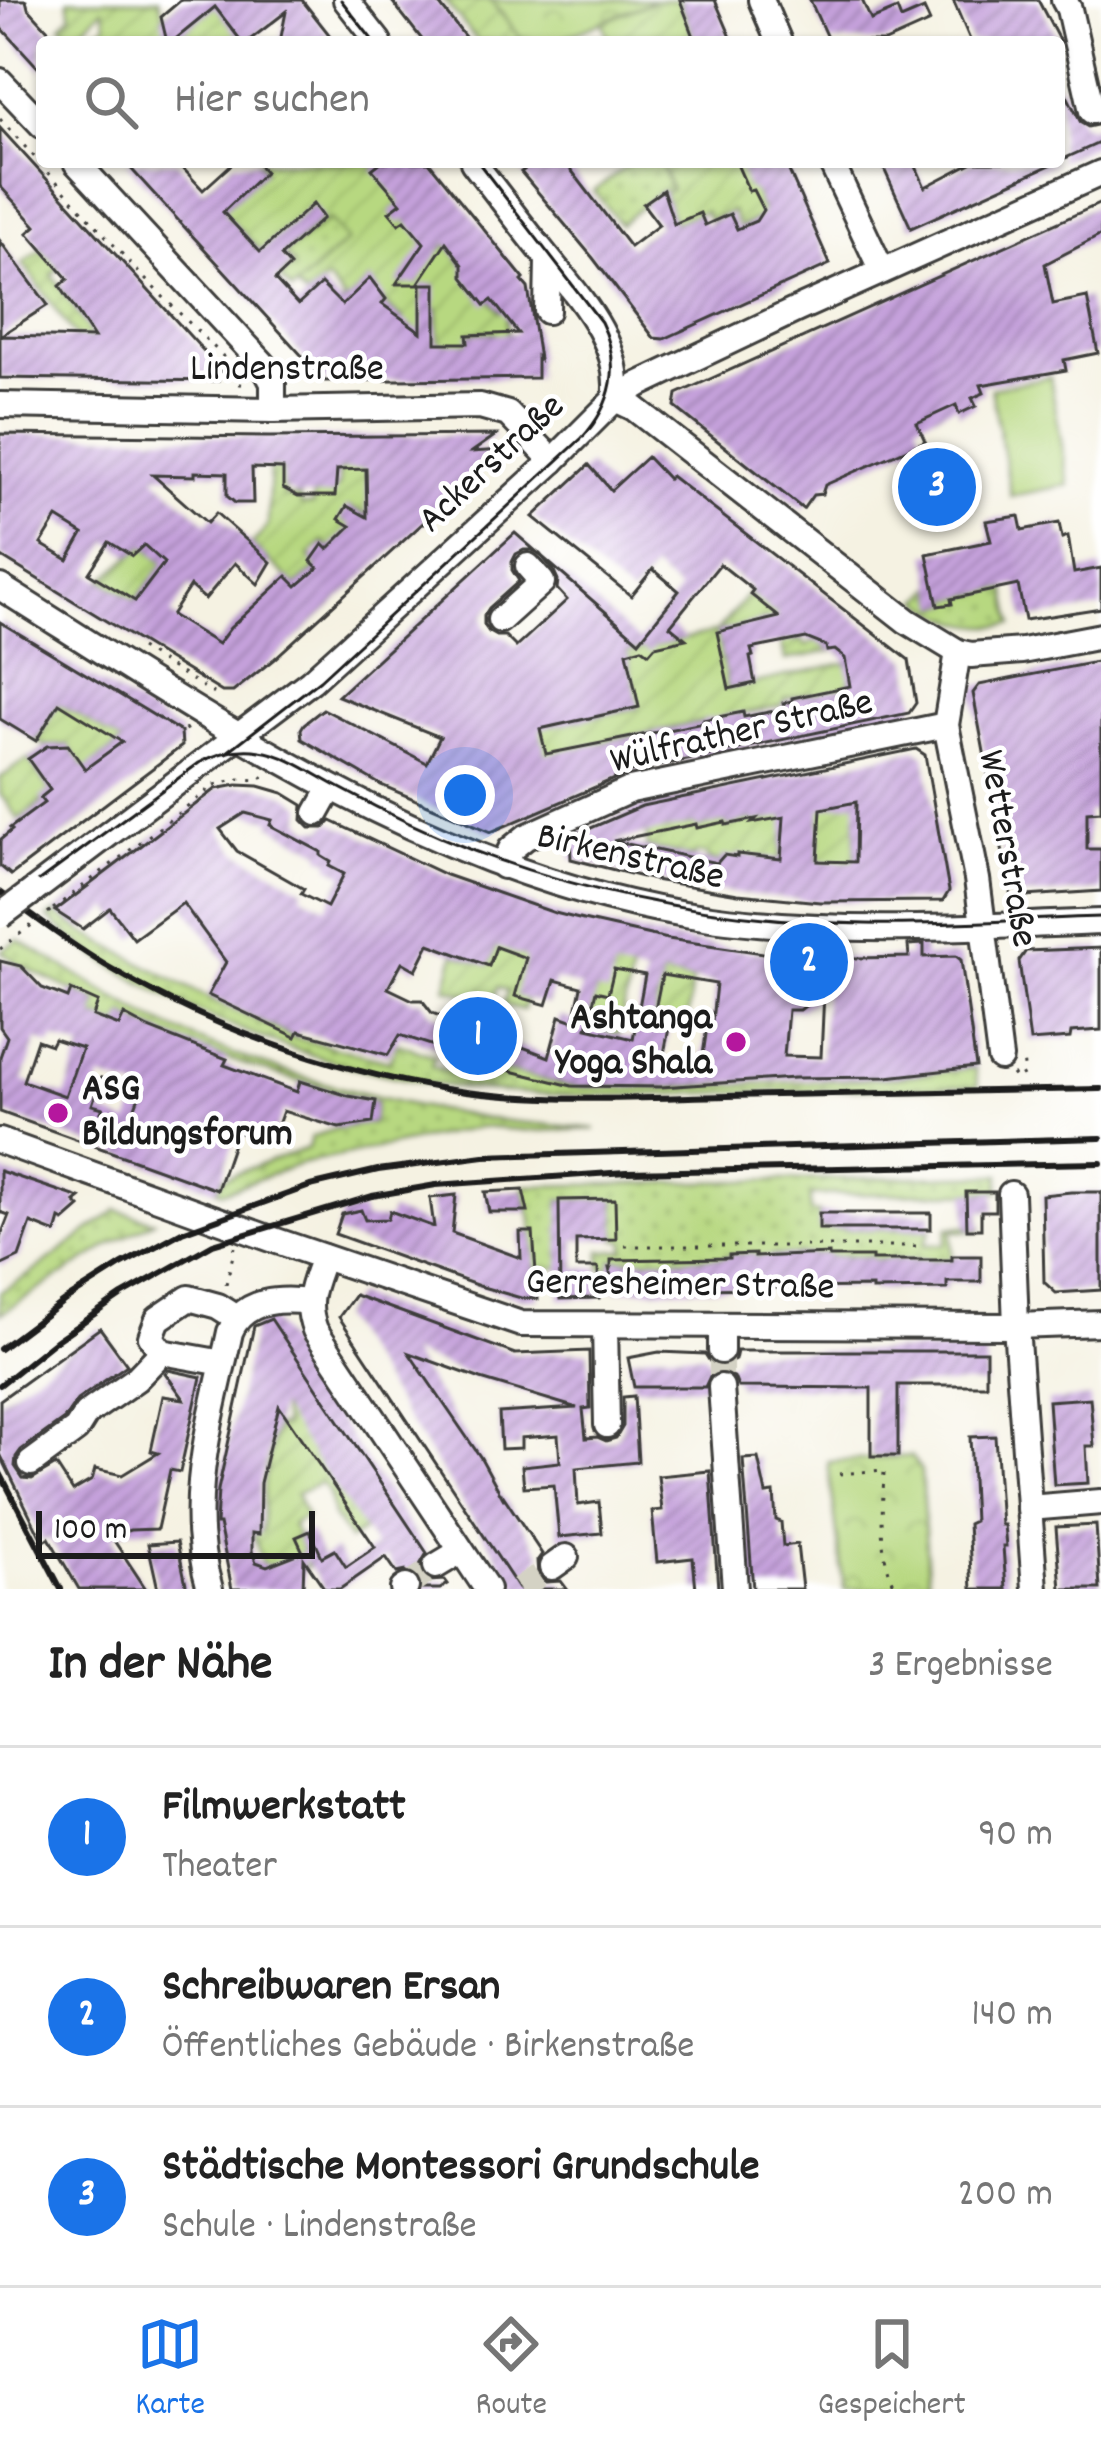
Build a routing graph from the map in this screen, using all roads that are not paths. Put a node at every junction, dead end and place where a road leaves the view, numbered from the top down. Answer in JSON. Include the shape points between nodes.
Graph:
{"nodes":[{"id":1,"x":346,"y":0,"type":"edge"},
{"id":2,"x":761,"y":0,"type":"edge"},
{"id":3,"x":1064,"y":0,"type":"edge"},
{"id":4,"x":374,"y":36,"type":"edge"},
{"id":5,"x":776,"y":36,"type":"edge"},
{"id":6,"x":0,"y":81,"type":"edge"},
{"id":7,"x":1092,"y":111,"type":"dead end"},
{"id":8,"x":36,"y":119,"type":"edge"},
{"id":9,"x":82,"y":168,"type":"edge"},
{"id":10,"x":478,"y":168,"type":"edge"},
{"id":11,"x":834,"y":168,"type":"edge"},
{"id":12,"x":1101,"y":172,"type":"edge"},
{"id":13,"x":548,"y":259,"type":"junction"},
{"id":14,"x":882,"y":271,"type":"junction"},
{"id":15,"x":547,"y":311,"type":"dead end"},
{"id":16,"x":615,"y":399,"type":"junction"},
{"id":17,"x":0,"y":405,"type":"edge"},
{"id":18,"x":273,"y":410,"type":"junction"},
{"id":19,"x":553,"y":460,"type":"junction"},
{"id":20,"x":528,"y":566,"type":"dead end"},
{"id":21,"x":0,"y":587,"type":"edge"},
{"id":22,"x":500,"y":620,"type":"dead end"},
{"id":23,"x":1101,"y":636,"type":"edge"},
{"id":24,"x":958,"y":652,"type":"junction"},
{"id":25,"x":946,"y":725,"type":"junction"},
{"id":26,"x":240,"y":736,"type":"junction"},
{"id":27,"x":332,"y":788,"type":"junction"},
{"id":28,"x":316,"y":813,"type":"dead end"},
{"id":29,"x":503,"y":866,"type":"junction"},
{"id":30,"x":0,"y":916,"type":"edge"},
{"id":31,"x":1101,"y":922,"type":"edge"},
{"id":32,"x":984,"y":926,"type":"junction"},
{"id":33,"x":1012,"y":1059,"type":"road end"},
{"id":34,"x":0,"y":1141,"type":"edge"},
{"id":35,"x":1011,"y":1194,"type":"dead end"},
{"id":36,"x":322,"y":1257,"type":"junction"},
{"id":37,"x":308,"y":1303,"type":"junction"},
{"id":38,"x":237,"y":1318,"type":"junction"},
{"id":39,"x":1101,"y":1323,"type":"edge"},
{"id":40,"x":605,"y":1325,"type":"junction"},
{"id":41,"x":1016,"y":1326,"type":"junction"},
{"id":42,"x":162,"y":1352,"type":"junction"},
{"id":43,"x":222,"y":1372,"type":"junction"},
{"id":44,"x":721,"y":1387,"type":"tunnel mouth"},
{"id":45,"x":608,"y":1425,"type":"dead end"},
{"id":46,"x":31,"y":1463,"type":"dead end"},
{"id":47,"x":1101,"y":1502,"type":"edge"},
{"id":48,"x":1029,"y":1508,"type":"junction"},
{"id":49,"x":461,"y":1551,"type":"junction"},
{"id":50,"x":436,"y":1566,"type":"tunnel mouth"},
{"id":51,"x":210,"y":1589,"type":"edge"},
{"id":52,"x":487,"y":1589,"type":"edge"},
{"id":53,"x":735,"y":1589,"type":"edge"},
{"id":54,"x":1035,"y":1589,"type":"edge"}],
"edges":[{"from":1,"to":4,"type":"street"},
{"from":2,"to":5,"type":"street"},
{"from":3,"to":7,"type":"street"},
{"from":6,"to":8,"type":"street"},
{"from":9,"to":18,"type":"street","via":[[263,364]]},
{"from":10,"to":13,"type":"street"},
{"from":11,"to":14,"type":"street"},
{"from":12,"to":14,"type":"street","name":"Ackerstraße"},
{"from":13,"to":15,"type":"street"},
{"from":13,"to":16,"type":"street","via":[[603,338]]},
{"from":14,"to":16,"type":"street","name":"Ackerstraße"},
{"from":16,"to":19,"type":"street","name":"Ackerstraße"},
{"from":16,"to":24,"type":"street"},
{"from":17,"to":18,"type":"street","name":"Lindenstraße"},
{"from":18,"to":19,"type":"street","name":"Lindenstraße","via":[[491,407]]},
{"from":19,"to":26,"type":"street","name":"Ackerstraße","via":[[323,671]]},
{"from":20,"to":22,"type":"street","via":[[542,581]]},
{"from":21,"to":26,"type":"street","name":"Birkenstraße"},
{"from":23,"to":24,"type":"street","via":[[1022,652]]},
{"from":24,"to":25,"type":"street","name":"Wetterstraße"},
{"from":25,"to":29,"type":"street","name":"Wülfrather Straße","via":[[630,790],[526,837]]},
{"from":25,"to":32,"type":"street","name":"Wetterstraße"},
{"from":26,"to":27,"type":"street","name":"Birkenstraße"},
{"from":26,"to":30,"type":"street","name":"Ackerstraße","bridge":true},
{"from":27,"to":28,"type":"street"},
{"from":27,"to":29,"type":"street","name":"Birkenstraße"},
{"from":29,"to":32,"type":"street","name":"Birkenstraße","via":[[710,918],[817,928]]},
{"from":31,"to":32,"type":"street","name":"Birkenstraße"},
{"from":32,"to":33,"type":"street","name":"Wetterstraße"},
{"from":34,"to":36,"type":"street","name":"Gerresheimer Straße"},
{"from":35,"to":41,"type":"street"},
{"from":36,"to":37,"type":"street"},
{"from":36,"to":40,"type":"street","name":"Gerresheimer Straße","via":[[521,1324]]},
{"from":37,"to":38,"type":"street","via":[[255,1305]]},
{"from":37,"to":49,"type":"street","via":[[315,1330]]},
{"from":38,"to":42,"type":"street","via":[[189,1298],[158,1319],[151,1336]]},
{"from":38,"to":43,"type":"street"},
{"from":39,"to":41,"type":"street","name":"Gerresheimer Straße"},
{"from":40,"to":41,"type":"street","name":"Gerresheimer Straße","via":[[721,1338]]},
{"from":40,"to":45,"type":"street"},
{"from":41,"to":48,"type":"street"},
{"from":42,"to":43,"type":"street"},
{"from":42,"to":46,"type":"street"},
{"from":43,"to":51,"type":"street","via":[[198,1504]]},
{"from":44,"to":53,"type":"street"},
{"from":47,"to":48,"type":"street"},
{"from":48,"to":54,"type":"street"},
{"from":49,"to":50,"type":"street"},
{"from":49,"to":52,"type":"street"}]}
